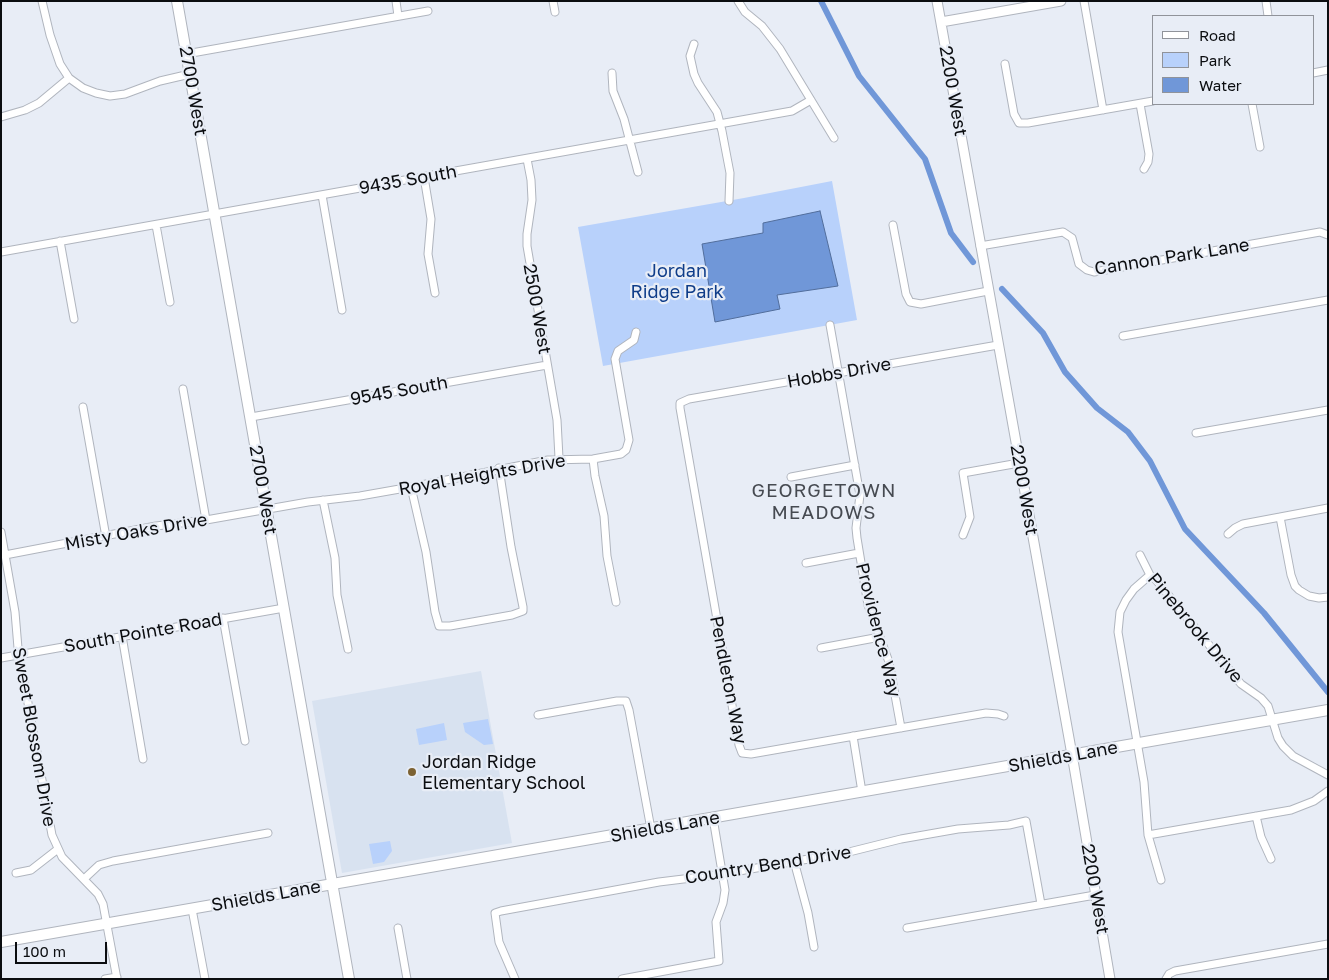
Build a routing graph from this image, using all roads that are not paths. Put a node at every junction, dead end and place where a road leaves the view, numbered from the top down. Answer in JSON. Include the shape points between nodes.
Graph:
{"nodes":[{"id":1,"x":42,"y":1,"type":"edge"},
{"id":2,"x":177,"y":1,"type":"edge"},
{"id":3,"x":396,"y":1,"type":"edge"},
{"id":4,"x":553,"y":1,"type":"edge"},
{"id":5,"x":738,"y":1,"type":"edge"},
{"id":6,"x":937,"y":1,"type":"edge"},
{"id":7,"x":1061,"y":1,"type":"edge"},
{"id":8,"x":1084,"y":1,"type":"edge"},
{"id":9,"x":1266,"y":1,"type":"edge"},
{"id":10,"x":428,"y":11,"type":"dead end"},
{"id":11,"x":555,"y":12,"type":"dead end"},
{"id":12,"x":1268,"y":15,"type":"edge"},
{"id":13,"x":398,"y":16,"type":"junction"},
{"id":14,"x":940,"y":22,"type":"junction"},
{"id":15,"x":694,"y":44,"type":"dead end"},
{"id":16,"x":186,"y":54,"type":"junction"},
{"id":17,"x":1005,"y":64,"type":"dead end"},
{"id":18,"x":1328,"y":70,"type":"edge"},
{"id":19,"x":612,"y":73,"type":"dead end"},
{"id":20,"x":1314,"y":73,"type":"edge"},
{"id":21,"x":190,"y":74,"type":"junction"},
{"id":22,"x":69,"y":78,"type":"junction"},
{"id":23,"x":811,"y":100,"type":"junction"},
{"id":24,"x":1152,"y":101,"type":"edge"},
{"id":25,"x":1140,"y":104,"type":"junction"},
{"id":26,"x":1252,"y":105,"type":"edge"},
{"id":27,"x":1103,"y":110,"type":"junction"},
{"id":28,"x":1,"y":117,"type":"edge"},
{"id":29,"x":721,"y":124,"type":"junction"},
{"id":30,"x":834,"y":138,"type":"dead end"},
{"id":31,"x":630,"y":140,"type":"junction"},
{"id":32,"x":1260,"y":146,"type":"dead end"},
{"id":33,"x":527,"y":159,"type":"junction"},
{"id":34,"x":1144,"y":169,"type":"dead end"},
{"id":35,"x":638,"y":172,"type":"dead end"},
{"id":36,"x":424,"y":177,"type":"junction"},
{"id":37,"x":322,"y":195,"type":"junction"},
{"id":38,"x":729,"y":201,"type":"dead end"},
{"id":39,"x":215,"y":214,"type":"junction"},
{"id":40,"x":156,"y":225,"type":"junction"},
{"id":41,"x":893,"y":225,"type":"dead end"},
{"id":42,"x":1328,"y":235,"type":"edge"},
{"id":43,"x":60,"y":241,"type":"junction"},
{"id":44,"x":980,"y":246,"type":"junction"},
{"id":45,"x":1,"y":252,"type":"edge"},
{"id":46,"x":988,"y":291,"type":"junction"},
{"id":47,"x":435,"y":293,"type":"dead end"},
{"id":48,"x":1328,"y":300,"type":"edge"},
{"id":49,"x":170,"y":302,"type":"dead end"},
{"id":50,"x":342,"y":310,"type":"dead end"},
{"id":51,"x":74,"y":319,"type":"dead end"},
{"id":52,"x":830,"y":326,"type":"dead end"},
{"id":53,"x":636,"y":332,"type":"dead end"},
{"id":54,"x":1123,"y":336,"type":"dead end"},
{"id":55,"x":998,"y":345,"type":"junction"},
{"id":56,"x":547,"y":366,"type":"junction"},
{"id":57,"x":838,"y":373,"type":"junction"},
{"id":58,"x":183,"y":390,"type":"dead end"},
{"id":59,"x":680,"y":403,"type":"joint"},
{"id":60,"x":83,"y":407,"type":"dead end"},
{"id":61,"x":1328,"y":410,"type":"edge"},
{"id":62,"x":251,"y":417,"type":"junction"},
{"id":63,"x":1196,"y":433,"type":"dead end"},
{"id":64,"x":559,"y":458,"type":"junction"},
{"id":65,"x":593,"y":459,"type":"junction"},
{"id":66,"x":1019,"y":463,"type":"junction"},
{"id":67,"x":855,"y":465,"type":"junction"},
{"id":68,"x":499,"y":468,"type":"junction"},
{"id":69,"x":791,"y":477,"type":"dead end"},
{"id":70,"x":411,"y":487,"type":"junction"},
{"id":71,"x":323,"y":500,"type":"junction"},
{"id":72,"x":1328,"y":508,"type":"edge"},
{"id":73,"x":267,"y":509,"type":"junction"},
{"id":74,"x":1280,"y":517,"type":"junction"},
{"id":75,"x":206,"y":520,"type":"junction"},
{"id":76,"x":1,"y":532,"type":"edge"},
{"id":77,"x":1228,"y":534,"type":"dead end"},
{"id":78,"x":964,"y":535,"type":"dead end"},
{"id":79,"x":106,"y":537,"type":"junction"},
{"id":80,"x":859,"y":553,"type":"junction"},
{"id":81,"x":5,"y":555,"type":"junction"},
{"id":82,"x":1140,"y":555,"type":"dead end"},
{"id":83,"x":806,"y":563,"type":"dead end"},
{"id":84,"x":1150,"y":575,"type":"junction"},
{"id":85,"x":1328,"y":597,"type":"edge"},
{"id":86,"x":616,"y":602,"type":"dead end"},
{"id":87,"x":284,"y":608,"type":"junction"},
{"id":88,"x":223,"y":618,"type":"junction"},
{"id":89,"x":122,"y":636,"type":"junction"},
{"id":90,"x":880,"y":637,"type":"junction"},
{"id":91,"x":821,"y":648,"type":"dead end"},
{"id":92,"x":348,"y":649,"type":"dead end"},
{"id":93,"x":19,"y":654,"type":"junction"},
{"id":94,"x":1,"y":658,"type":"edge"},
{"id":95,"x":1328,"y":710,"type":"edge"},
{"id":96,"x":538,"y":715,"type":"dead end"},
{"id":97,"x":1004,"y":716,"type":"dead end"},
{"id":98,"x":1272,"y":720,"type":"junction"},
{"id":99,"x":901,"y":728,"type":"junction"},
{"id":100,"x":853,"y":736,"type":"junction"},
{"id":101,"x":245,"y":741,"type":"dead end"},
{"id":102,"x":1137,"y":743,"type":"junction"},
{"id":103,"x":1072,"y":756,"type":"junction"},
{"id":104,"x":144,"y":759,"type":"dead end"},
{"id":105,"x":1328,"y":775,"type":"edge"},
{"id":106,"x":1328,"y":791,"type":"edge"},
{"id":107,"x":862,"y":792,"type":"junction"},
{"id":108,"x":1256,"y":816,"type":"junction"},
{"id":109,"x":714,"y":818,"type":"junction"},
{"id":110,"x":651,"y":829,"type":"junction"},
{"id":111,"x":268,"y":833,"type":"dead end"},
{"id":112,"x":1148,"y":835,"type":"junction"},
{"id":113,"x":58,"y":849,"type":"junction"},
{"id":114,"x":1271,"y":859,"type":"dead end"},
{"id":115,"x":794,"y":861,"type":"junction"},
{"id":116,"x":16,"y":873,"type":"dead end"},
{"id":117,"x":723,"y":874,"type":"junction"},
{"id":118,"x":84,"y":879,"type":"junction"},
{"id":119,"x":1161,"y":880,"type":"dead end"},
{"id":120,"x":333,"y":884,"type":"junction"},
{"id":121,"x":1095,"y":894,"type":"junction"},
{"id":122,"x":1041,"y":904,"type":"junction"},
{"id":123,"x":192,"y":909,"type":"junction"},
{"id":124,"x":108,"y":924,"type":"junction"},
{"id":125,"x":398,"y":928,"type":"dead end"},
{"id":126,"x":907,"y":928,"type":"dead end"},
{"id":127,"x":1,"y":942,"type":"edge"},
{"id":128,"x":1328,"y":944,"type":"edge"},
{"id":129,"x":814,"y":947,"type":"dead end"},
{"id":130,"x":117,"y":978,"type":"edge"},
{"id":131,"x":1166,"y":978,"type":"edge"},
{"id":132,"x":105,"y":979,"type":"edge"},
{"id":133,"x":205,"y":979,"type":"edge"},
{"id":134,"x":349,"y":979,"type":"edge"},
{"id":135,"x":407,"y":979,"type":"edge"},
{"id":136,"x":515,"y":979,"type":"edge"},
{"id":137,"x":622,"y":979,"type":"edge"},
{"id":138,"x":1110,"y":979,"type":"edge"}],
"edges":[{"from":1,"to":22,"type":"street","via":[[54,49]]},
{"from":2,"to":16,"type":"main road","name":"2700 West"},
{"from":3,"to":13,"type":"street"},
{"from":4,"to":11,"type":"street"},
{"from":5,"to":23,"type":"street","via":[[772,38]]},
{"from":6,"to":14,"type":"street","name":"2200 West"},
{"from":7,"to":14,"type":"street"},
{"from":8,"to":27,"type":"street"},
{"from":9,"to":12,"type":"street"},
{"from":10,"to":13,"type":"street"},
{"from":13,"to":16,"type":"street"},
{"from":14,"to":44,"type":"street","name":"2200 West"},
{"from":15,"to":29,"type":"street","via":[[690,56],[694,74]]},
{"from":16,"to":21,"type":"main road","name":"2700 West"},
{"from":17,"to":27,"type":"street","via":[[1014,114],[1019,123]]},
{"from":18,"to":20,"type":"street"},
{"from":19,"to":31,"type":"street","via":[[613,90]]},
{"from":21,"to":22,"type":"street","via":[[110,96],[82,88]]},
{"from":21,"to":39,"type":"main road","name":"2700 West"},
{"from":22,"to":28,"type":"street","via":[[39,103]]},
{"from":23,"to":29,"type":"street","name":"9435 South","via":[[792,111]]},
{"from":23,"to":30,"type":"street"},
{"from":24,"to":25,"type":"street"},
{"from":25,"to":27,"type":"street"},
{"from":25,"to":34,"type":"street","via":[[1149,154]]},
{"from":26,"to":32,"type":"street"},
{"from":29,"to":31,"type":"street","name":"9435 South"},
{"from":29,"to":38,"type":"street","via":[[730,173]]},
{"from":31,"to":33,"type":"street","name":"9435 South"},
{"from":31,"to":35,"type":"street"},
{"from":33,"to":36,"type":"street","name":"9435 South"},
{"from":33,"to":56,"type":"street","name":"2500 West","via":[[532,200],[527,246]]},
{"from":36,"to":37,"type":"street","name":"9435 South"},
{"from":36,"to":47,"type":"street","via":[[431,219],[428,254]]},
{"from":37,"to":39,"type":"street","name":"9435 South"},
{"from":37,"to":50,"type":"street"},
{"from":39,"to":40,"type":"street","name":"9435 South"},
{"from":39,"to":62,"type":"main road","name":"2700 West"},
{"from":40,"to":43,"type":"street","name":"9435 South"},
{"from":40,"to":49,"type":"street"},
{"from":41,"to":46,"type":"street","via":[[910,302],[922,304]]},
{"from":42,"to":44,"type":"street","name":"Cannon Park Lane","via":[[1320,232],[1094,272],[1079,264],[1072,238],[1063,232]]},
{"from":43,"to":45,"type":"street","name":"9435 South"},
{"from":43,"to":51,"type":"street"},
{"from":44,"to":46,"type":"street","name":"2200 West"},
{"from":46,"to":55,"type":"street","name":"2200 West"},
{"from":48,"to":54,"type":"street"},
{"from":52,"to":57,"type":"street","name":"Providence Way"},
{"from":53,"to":65,"type":"street","name":"Royal Heights Drive","via":[[634,340],[618,352],[615,359],[628,445],[621,454]]},
{"from":55,"to":57,"type":"street","name":"Hobbs Drive"},
{"from":55,"to":66,"type":"street","name":"2200 West"},
{"from":56,"to":62,"type":"street","name":"9545 South"},
{"from":56,"to":64,"type":"street","name":"2500 West","via":[[557,420]]},
{"from":57,"to":59,"type":"street","name":"Hobbs Drive"},
{"from":57,"to":67,"type":"street","name":"Providence Way"},
{"from":58,"to":75,"type":"street"},
{"from":59,"to":100,"type":"street","name":"Pendleton Way","via":[[740,750],[751,754]]},
{"from":60,"to":79,"type":"street"},
{"from":61,"to":63,"type":"street"},
{"from":62,"to":73,"type":"main road","name":"2700 West"},
{"from":64,"to":65,"type":"street","name":"Royal Heights Drive"},
{"from":64,"to":68,"type":"street","name":"Royal Heights Drive"},
{"from":65,"to":86,"type":"street"},
{"from":66,"to":78,"type":"street","via":[[962,473],[970,517]]},
{"from":66,"to":103,"type":"street","name":"2200 West"},
{"from":67,"to":69,"type":"street"},
{"from":67,"to":80,"type":"street","name":"Providence Way","via":[[860,495],[856,528]]},
{"from":68,"to":70,"type":"street","name":"Royal Heights Drive"},
{"from":68,"to":70,"type":"street","via":[[523,602],[523,611],[516,614],[438,626]]},
{"from":70,"to":71,"type":"street","name":"Royal Heights Drive"},
{"from":71,"to":73,"type":"street","name":"Royal Heights Drive"},
{"from":71,"to":92,"type":"street"},
{"from":72,"to":74,"type":"street"},
{"from":73,"to":75,"type":"street","name":"Misty Oaks Drive"},
{"from":73,"to":87,"type":"main road","name":"2700 West"},
{"from":74,"to":77,"type":"street","via":[[1243,524]]},
{"from":74,"to":85,"type":"street","via":[[1295,586],[1309,596]]},
{"from":75,"to":79,"type":"street","name":"Misty Oaks Drive"},
{"from":76,"to":81,"type":"street","name":"Sweet Blossom Drive"},
{"from":79,"to":81,"type":"street","name":"Misty Oaks Drive"},
{"from":80,"to":83,"type":"street"},
{"from":80,"to":90,"type":"street","name":"Providence Way","via":[[871,615]]},
{"from":81,"to":93,"type":"street","name":"Sweet Blossom Drive"},
{"from":82,"to":84,"type":"street","name":"Pinebrook Drive"},
{"from":84,"to":98,"type":"street","name":"Pinebrook Drive","via":[[1240,684],[1264,701]]},
{"from":84,"to":102,"type":"street","via":[[1126,600],[1118,626]]},
{"from":87,"to":88,"type":"street","name":"South Pointe Road"},
{"from":87,"to":120,"type":"main road","name":"2700 West"},
{"from":88,"to":89,"type":"street","name":"South Pointe Road"},
{"from":88,"to":101,"type":"street"},
{"from":89,"to":93,"type":"street","name":"South Pointe Road"},
{"from":89,"to":104,"type":"street"},
{"from":90,"to":91,"type":"street"},
{"from":90,"to":99,"type":"street","name":"Providence Way","via":[[889,662]]},
{"from":93,"to":94,"type":"street","name":"South Pointe Road"},
{"from":93,"to":113,"type":"street","name":"Sweet Blossom Drive","via":[[50,827]]},
{"from":95,"to":98,"type":"main road","name":"Shields Lane"},
{"from":96,"to":110,"type":"street","via":[[626,702]]},
{"from":97,"to":99,"type":"street","name":"Pendleton Way","via":[[986,713]]},
{"from":98,"to":102,"type":"main road","name":"Shields Lane"},
{"from":98,"to":105,"type":"street","name":"Pinebrook Drive","via":[[1286,750]]},
{"from":99,"to":100,"type":"street","name":"Pendleton Way"},
{"from":100,"to":107,"type":"street"},
{"from":102,"to":103,"type":"main road","name":"Shields Lane"},
{"from":102,"to":112,"type":"street"},
{"from":103,"to":107,"type":"main road","name":"Shields Lane"},
{"from":103,"to":121,"type":"street","name":"2200 West"},
{"from":106,"to":108,"type":"street","via":[[1299,808]]},
{"from":107,"to":109,"type":"main road","name":"Shields Lane"},
{"from":108,"to":112,"type":"street"},
{"from":108,"to":114,"type":"street","via":[[1262,841]]},
{"from":109,"to":110,"type":"main road","name":"Shields Lane"},
{"from":109,"to":117,"type":"street"},
{"from":110,"to":120,"type":"main road","name":"Shields Lane"},
{"from":111,"to":118,"type":"street","via":[[113,861],[98,865]]},
{"from":112,"to":119,"type":"street"},
{"from":113,"to":116,"type":"street","via":[[31,870]]},
{"from":113,"to":118,"type":"street","name":"Sweet Blossom Drive"},
{"from":115,"to":117,"type":"street","name":"Country Bend Drive"},
{"from":115,"to":122,"type":"street","name":"Country Bend Drive","via":[[958,829],[1026,821]]},
{"from":115,"to":129,"type":"street"},
{"from":117,"to":136,"type":"street","name":"Country Bend Drive","via":[[659,882],[495,913],[501,948]]},
{"from":117,"to":137,"type":"street","via":[[725,896],[716,922],[719,962]]},
{"from":118,"to":124,"type":"street","name":"Sweet Blossom Drive","via":[[98,894]]},
{"from":120,"to":123,"type":"main road","name":"Shields Lane"},
{"from":120,"to":134,"type":"main road","name":"2700 West"},
{"from":121,"to":122,"type":"street"},
{"from":121,"to":138,"type":"street","name":"2200 West"},
{"from":122,"to":126,"type":"street"},
{"from":123,"to":124,"type":"main road","name":"Shields Lane"},
{"from":123,"to":133,"type":"street"},
{"from":124,"to":127,"type":"main road","name":"Shields Lane"},
{"from":124,"to":130,"type":"street","name":"Sweet Blossom Drive"},
{"from":125,"to":135,"type":"street"},
{"from":128,"to":131,"type":"street","via":[[1176,971]]},
{"from":130,"to":132,"type":"street"}]}
